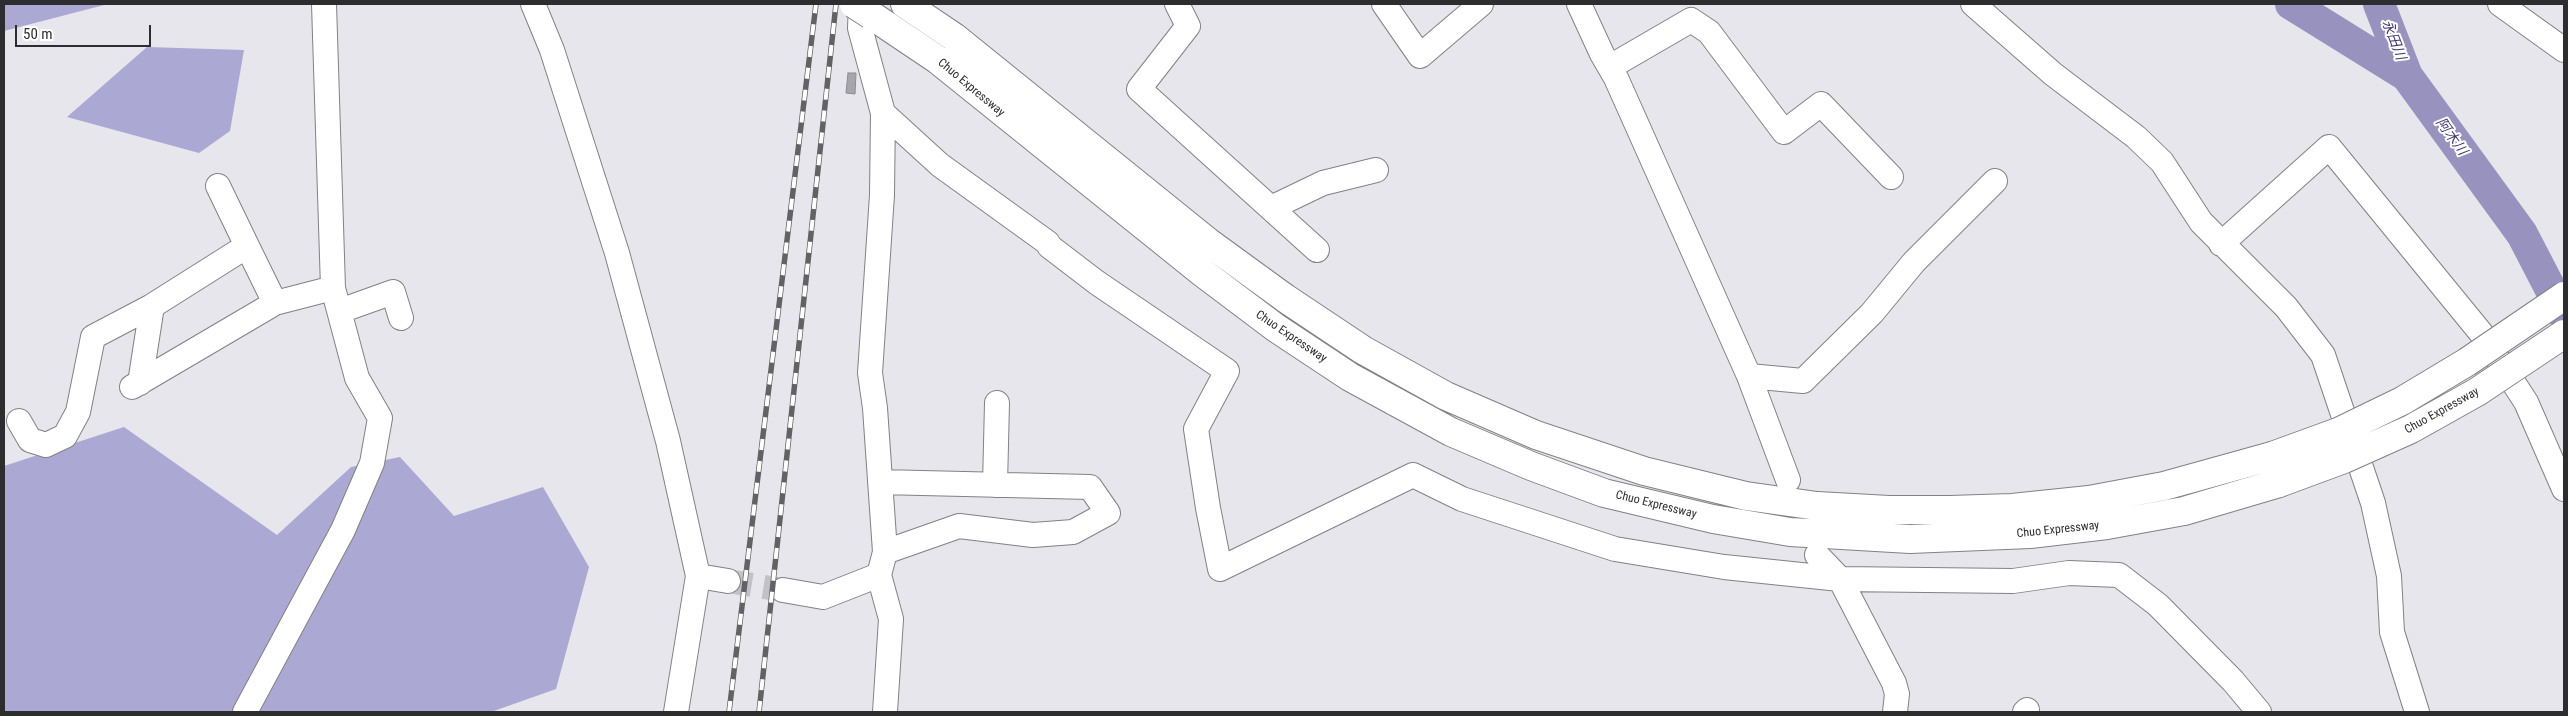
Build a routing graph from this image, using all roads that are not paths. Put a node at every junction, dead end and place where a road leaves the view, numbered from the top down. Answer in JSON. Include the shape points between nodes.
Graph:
{"nodes":[{"id":1,"x":324,"y":4,"type":"edge"},
{"id":2,"x":533,"y":4,"type":"edge"},
{"id":3,"x":905,"y":4,"type":"edge"},
{"id":4,"x":1177,"y":4,"type":"edge"},
{"id":5,"x":1384,"y":4,"type":"edge"},
{"id":6,"x":1481,"y":4,"type":"edge"},
{"id":7,"x":1579,"y":4,"type":"edge"},
{"id":8,"x":1973,"y":4,"type":"edge"},
{"id":9,"x":2500,"y":4,"type":"edge"},
{"id":10,"x":862,"y":7,"type":"edge"},
{"id":11,"x":2564,"y":50,"type":"edge"},
{"id":12,"x":1610,"y":67,"type":"junction"},
{"id":13,"x":883,"y":113,"type":"junction"},
{"id":14,"x":1376,"y":170,"type":"dead end"},
{"id":15,"x":1891,"y":177,"type":"dead end"},
{"id":16,"x":1995,"y":181,"type":"dead end"},
{"id":17,"x":218,"y":186,"type":"dead end"},
{"id":18,"x":1271,"y":208,"type":"junction"},
{"id":19,"x":2221,"y":244,"type":"junction"},
{"id":20,"x":246,"y":246,"type":"junction"},
{"id":21,"x":1317,"y":250,"type":"dead end"},
{"id":22,"x":333,"y":288,"type":"junction"},
{"id":23,"x":2564,"y":296,"type":"edge"},
{"id":24,"x":275,"y":303,"type":"junction"},
{"id":25,"x":152,"y":306,"type":"junction"},
{"id":26,"x":340,"y":311,"type":"junction"},
{"id":27,"x":401,"y":318,"type":"dead end"},
{"id":28,"x":2564,"y":334,"type":"edge"},
{"id":29,"x":1749,"y":376,"type":"junction"},
{"id":30,"x":997,"y":403,"type":"dead end"},
{"id":31,"x":19,"y":421,"type":"dead end"},
{"id":32,"x":1788,"y":480,"type":"dead end"},
{"id":33,"x":880,"y":482,"type":"junction"},
{"id":34,"x":996,"y":485,"type":"junction"},
{"id":35,"x":2564,"y":489,"type":"edge"},
{"id":36,"x":885,"y":552,"type":"junction"},
{"id":37,"x":1817,"y":555,"type":"dead end"},
{"id":38,"x":878,"y":575,"type":"junction"},
{"id":39,"x":698,"y":576,"type":"junction"},
{"id":40,"x":1840,"y":579,"type":"junction"},
{"id":41,"x":728,"y":581,"type":"tunnel mouth"},
{"id":42,"x":783,"y":590,"type":"tunnel mouth"},
{"id":43,"x":245,"y":712,"type":"edge"},
{"id":44,"x":676,"y":712,"type":"edge"},
{"id":45,"x":885,"y":712,"type":"edge"},
{"id":46,"x":1895,"y":712,"type":"edge"},
{"id":47,"x":2259,"y":712,"type":"edge"},
{"id":48,"x":2417,"y":712,"type":"edge"}],
"edges":[{"from":1,"to":22,"type":"street"},
{"from":2,"to":39,"type":"street","via":[[552,50],[617,253],[668,441]]},
{"from":3,"to":23,"type":"highway","bridge":true,"via":[[954,37],[1208,242],[1363,350],[1446,396],[1536,436],[1644,471],[1746,496],[1817,506],[1888,510],[1986,509],[2089,500],[2155,488],[2272,456],[2338,432],[2402,400],[2475,357]]},
{"from":4,"to":18,"type":"street","via":[[1188,26],[1139,89]]},
{"from":5,"to":6,"type":"street","via":[[1420,56]]},
{"from":7,"to":12,"type":"street"},
{"from":8,"to":19,"type":"street","via":[[2053,74],[2136,137],[2162,162],[2201,222]]},
{"from":9,"to":11,"type":"street"},
{"from":10,"to":13,"type":"street","via":[[860,28]]},
{"from":10,"to":28,"type":"highway","name":"Chuo Expressway","bridge":true,"via":[[938,60],[1111,201],[1276,328],[1350,376],[1451,432],[1531,466],[1604,492],[1713,519],[1790,532],[1910,540],[2030,534],[2184,511],[2278,483],[2344,459],[2411,429],[2478,392]]},
{"from":12,"to":15,"type":"street","via":[[1691,20],[1709,32],[1784,132],[1821,104]]},
{"from":12,"to":29,"type":"street"},
{"from":13,"to":33,"type":"street","via":[[882,195],[870,373],[876,408]]},
{"from":13,"to":40,"type":"street","via":[[940,165],[1096,282],[1227,371],[1196,429],[1220,569],[1413,474],[1462,499],[1615,549],[1724,567]]},
{"from":14,"to":18,"type":"street","via":[[1323,183]]},
{"from":16,"to":29,"type":"street","via":[[1914,262],[1865,320],[1803,380]]},
{"from":17,"to":20,"type":"street"},
{"from":18,"to":21,"type":"street"},
{"from":19,"to":35,"type":"street","via":[[2329,147],[2481,333],[2526,402]]},
{"from":19,"to":48,"type":"street","via":[[2286,307],[2323,355],[2372,503],[2389,576],[2392,632]]},
{"from":20,"to":24,"type":"street"},
{"from":20,"to":25,"type":"street"},
{"from":22,"to":24,"type":"street"},
{"from":22,"to":26,"type":"street"},
{"from":24,"to":25,"type":"street","via":[[136,385]]},
{"from":25,"to":31,"type":"street","via":[[93,337],[78,412],[65,436],[46,445],[30,440]]},
{"from":26,"to":27,"type":"street","via":[[393,292]]},
{"from":26,"to":43,"type":"street","via":[[357,378],[380,418],[372,463],[343,530]]},
{"from":29,"to":32,"type":"street"},
{"from":30,"to":34,"type":"street"},
{"from":33,"to":34,"type":"street"},
{"from":33,"to":36,"type":"street"},
{"from":34,"to":36,"type":"street","via":[[1090,487],[1108,513],[1072,532],[1033,535],[959,526]]},
{"from":36,"to":38,"type":"street"},
{"from":37,"to":40,"type":"street"},
{"from":38,"to":42,"type":"street","via":[[823,597]]},
{"from":38,"to":45,"type":"street","via":[[891,619]]},
{"from":39,"to":41,"type":"street"},
{"from":39,"to":44,"type":"street"},
{"from":40,"to":46,"type":"street","via":[[1894,683],[1897,694]]},
{"from":40,"to":47,"type":"street","via":[[2014,581],[2069,573],[2119,575],[2158,606],[2234,681]]}]}
